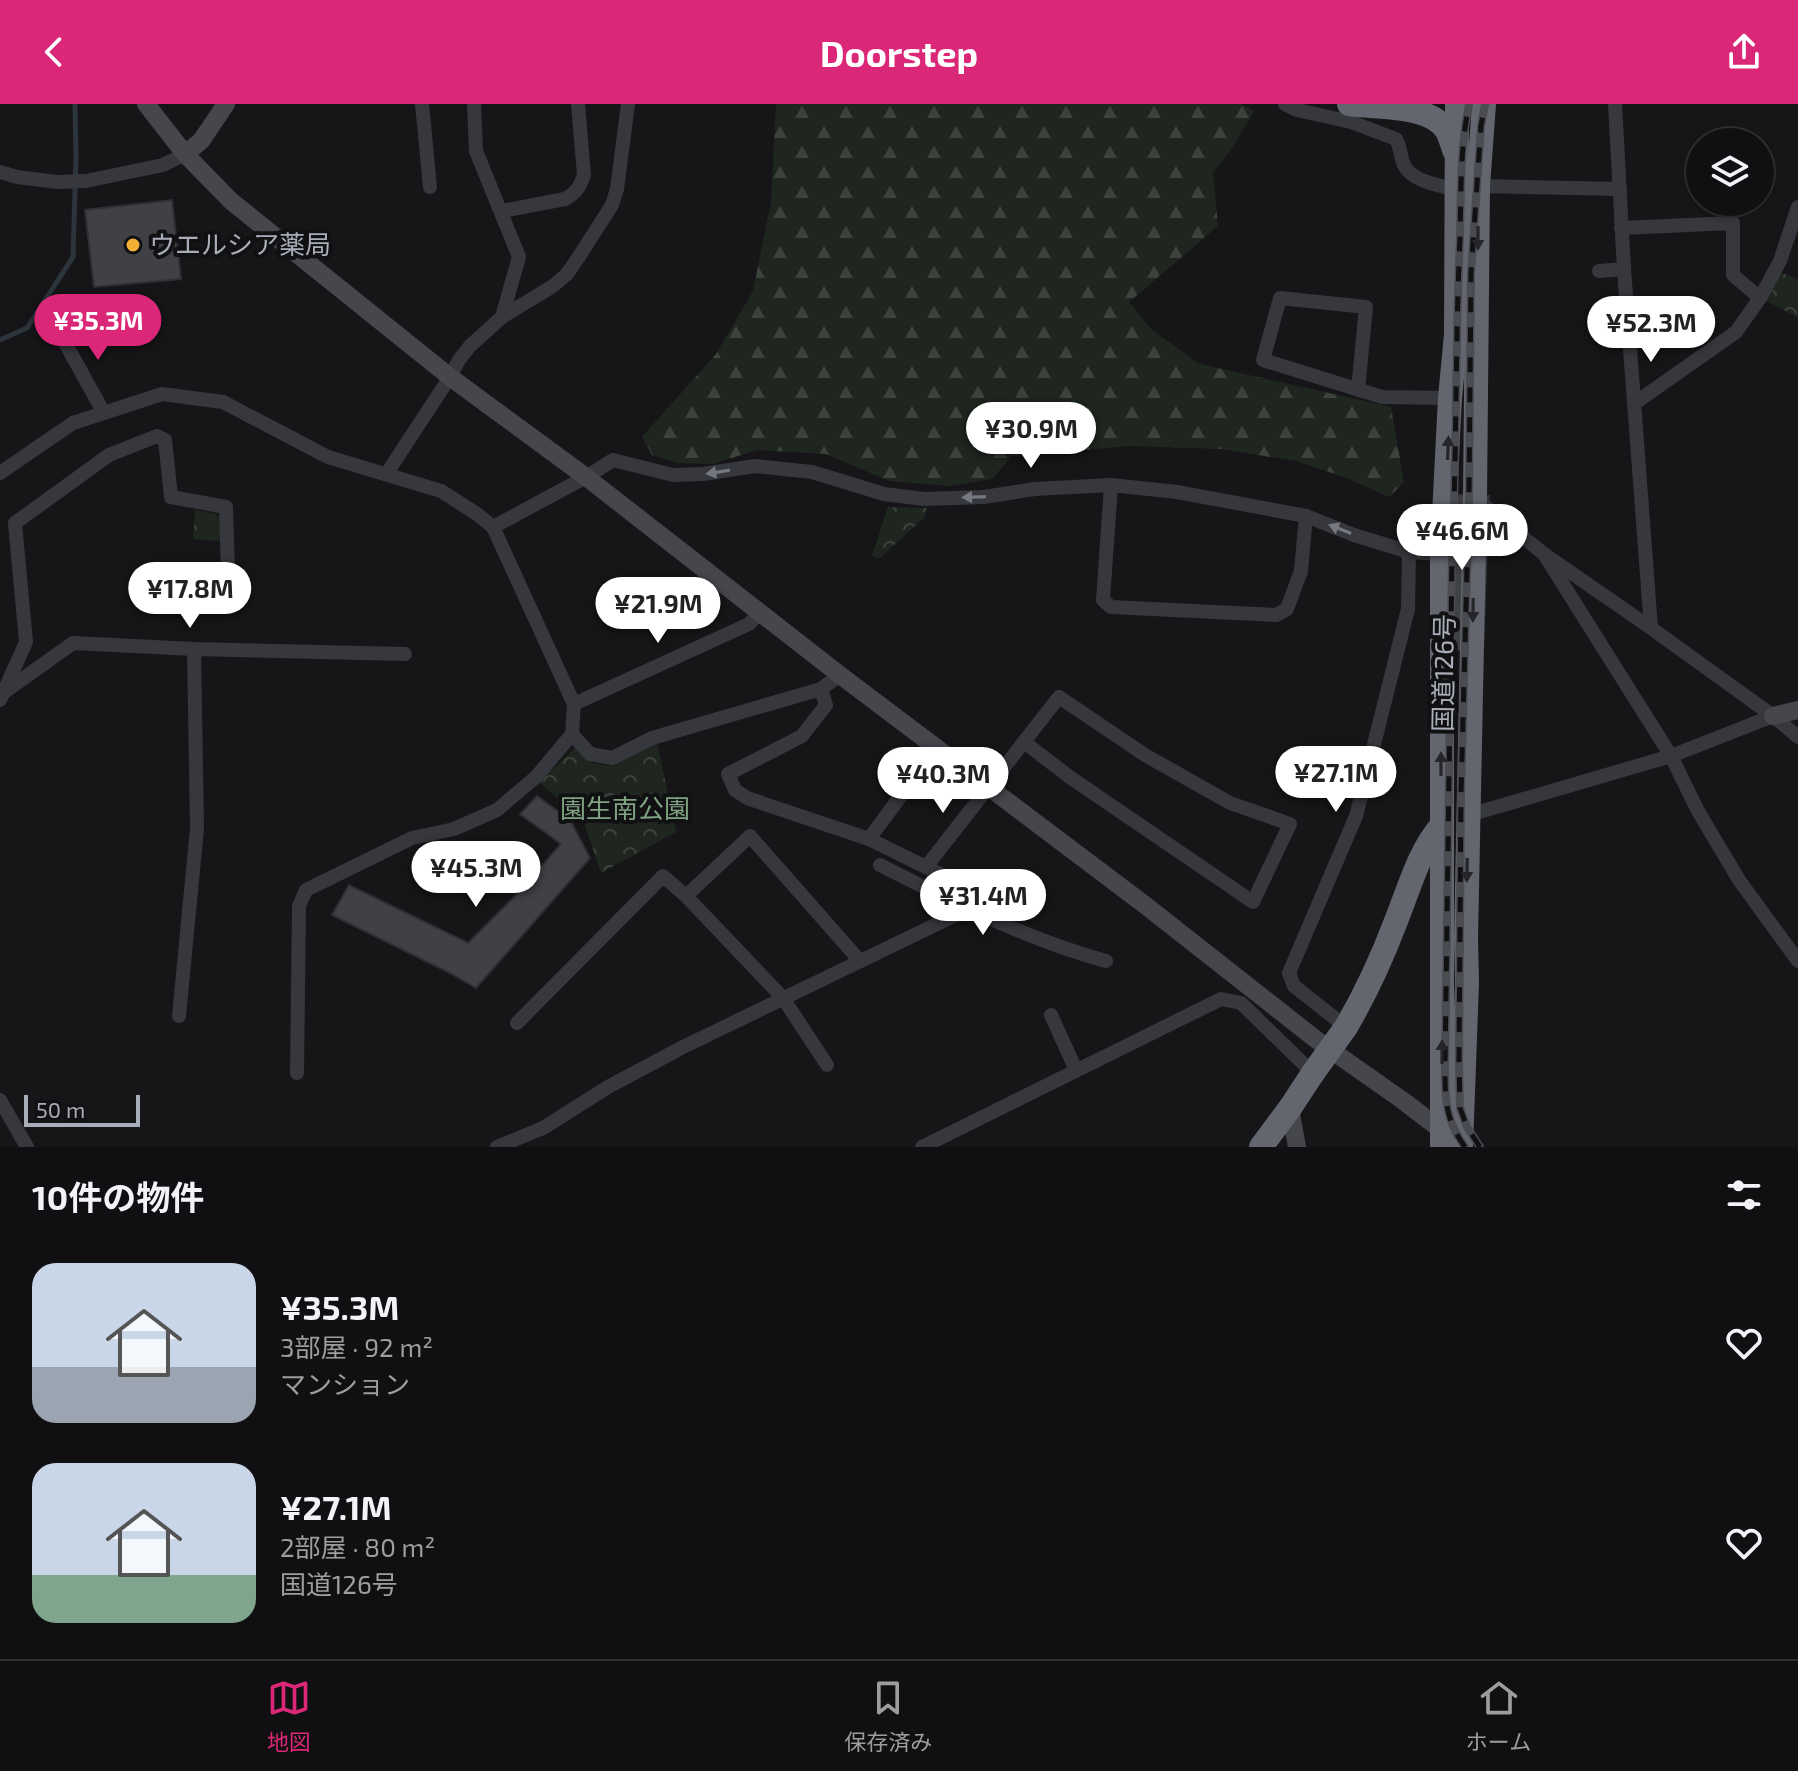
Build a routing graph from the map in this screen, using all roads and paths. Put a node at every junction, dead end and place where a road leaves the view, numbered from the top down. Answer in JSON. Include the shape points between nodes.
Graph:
{"nodes":[{"id":1,"x":146,"y":104,"type":"edge"},
{"id":2,"x":226,"y":104,"type":"edge"},
{"id":3,"x":422,"y":104,"type":"edge"},
{"id":4,"x":474,"y":104,"type":"edge"},
{"id":5,"x":578,"y":104,"type":"edge"},
{"id":6,"x":628,"y":104,"type":"edge"},
{"id":7,"x":1285,"y":104,"type":"edge"},
{"id":8,"x":1349,"y":104,"type":"edge"},
{"id":9,"x":1457,"y":104,"type":"edge"},
{"id":10,"x":1484,"y":104,"type":"edge"},
{"id":11,"x":1615,"y":104,"type":"edge"},
{"id":12,"x":1402,"y":106,"type":"edge"},
{"id":13,"x":185,"y":154,"type":"junction"},
{"id":14,"x":1457,"y":158,"type":"junction"},
{"id":15,"x":0,"y":172,"type":"edge"},
{"id":16,"x":430,"y":187,"type":"dead end"},
{"id":17,"x":1467,"y":188,"type":"junction"},
{"id":18,"x":1620,"y":189,"type":"junction"},
{"id":19,"x":1798,"y":207,"type":"edge"},
{"id":20,"x":502,"y":211,"type":"junction"},
{"id":21,"x":1621,"y":228,"type":"junction"},
{"id":22,"x":1624,"y":269,"type":"junction"},
{"id":23,"x":1599,"y":271,"type":"dead end"},
{"id":24,"x":1760,"y":298,"type":"junction"},
{"id":25,"x":502,"y":317,"type":"junction"},
{"id":26,"x":58,"y":330,"type":"dead end"},
{"id":27,"x":450,"y":377,"type":"junction"},
{"id":28,"x":1358,"y":390,"type":"junction"},
{"id":29,"x":1450,"y":398,"type":"junction"},
{"id":30,"x":1635,"y":403,"type":"junction"},
{"id":31,"x":104,"y":413,"type":"junction"},
{"id":32,"x":0,"y":473,"type":"edge"},
{"id":33,"x":387,"y":473,"type":"junction"},
{"id":34,"x":586,"y":477,"type":"junction"},
{"id":35,"x":1111,"y":485,"type":"junction"},
{"id":36,"x":1475,"y":498,"type":"junction"},
{"id":37,"x":1306,"y":516,"type":"junction"},
{"id":38,"x":493,"y":527,"type":"junction"},
{"id":39,"x":1409,"y":552,"type":"junction"},
{"id":40,"x":1442,"y":554,"type":"junction"},
{"id":41,"x":1544,"y":554,"type":"junction"},
{"id":42,"x":228,"y":574,"type":"dead end"},
{"id":43,"x":760,"y":612,"type":"junction"},
{"id":44,"x":1651,"y":628,"type":"junction"},
{"id":45,"x":194,"y":649,"type":"junction"},
{"id":46,"x":405,"y":654,"type":"dead end"},
{"id":47,"x":840,"y":675,"type":"junction"},
{"id":48,"x":821,"y":689,"type":"junction"},
{"id":49,"x":2,"y":696,"type":"edge"},
{"id":50,"x":574,"y":704,"type":"junction"},
{"id":51,"x":1798,"y":710,"type":"edge"},
{"id":52,"x":1773,"y":716,"type":"junction"},
{"id":53,"x":572,"y":734,"type":"junction"},
{"id":54,"x":1798,"y":737,"type":"edge"},
{"id":55,"x":1024,"y":742,"type":"junction"},
{"id":56,"x":936,"y":748,"type":"junction"},
{"id":57,"x":1671,"y":756,"type":"junction"},
{"id":58,"x":989,"y":786,"type":"junction"},
{"id":59,"x":1469,"y":815,"type":"junction"},
{"id":60,"x":1441,"y":826,"type":"junction"},
{"id":61,"x":869,"y":839,"type":"junction"},
{"id":62,"x":880,"y":865,"type":"dead end"},
{"id":63,"x":926,"y":867,"type":"junction"},
{"id":64,"x":686,"y":896,"type":"junction"},
{"id":65,"x":1009,"y":908,"type":"dead end"},
{"id":66,"x":968,"y":909,"type":"junction"},
{"id":67,"x":860,"y":961,"type":"junction"},
{"id":68,"x":1106,"y":961,"type":"dead end"},
{"id":69,"x":1798,"y":961,"type":"edge"},
{"id":70,"x":783,"y":998,"type":"junction"},
{"id":71,"x":1051,"y":1015,"type":"dead end"},
{"id":72,"x":179,"y":1016,"type":"dead end"},
{"id":73,"x":517,"y":1023,"type":"dead end"},
{"id":74,"x":1346,"y":1027,"type":"junction"},
{"id":75,"x":827,"y":1065,"type":"dead end"},
{"id":76,"x":1076,"y":1070,"type":"junction"},
{"id":77,"x":297,"y":1073,"type":"dead end"},
{"id":78,"x":1313,"y":1073,"type":"junction"},
{"id":79,"x":0,"y":1100,"type":"edge"},
{"id":80,"x":1290,"y":1108,"type":"junction"},
{"id":81,"x":1454,"y":1143,"type":"edge"},
{"id":82,"x":27,"y":1147,"type":"edge"},
{"id":83,"x":497,"y":1147,"type":"edge"},
{"id":84,"x":922,"y":1147,"type":"edge"},
{"id":85,"x":1261,"y":1147,"type":"edge"},
{"id":86,"x":1297,"y":1147,"type":"edge"}],
"edges":[{"from":1,"to":13,"type":"street"},
{"from":2,"to":13,"type":"street","via":[[201,141]]},
{"from":3,"to":16,"type":"street"},
{"from":4,"to":20,"type":"street","via":[[476,151]]},
{"from":5,"to":20,"type":"street","via":[[584,175],[580,186],[565,199]]},
{"from":6,"to":25,"type":"street","via":[[612,205],[567,274]]},
{"from":7,"to":17,"type":"street","via":[[1396,139],[1409,172],[1424,181]]},
{"from":8,"to":12,"type":"highway"},
{"from":9,"to":14,"type":"highway","name":"国道126号"},
{"from":10,"to":17,"type":"highway","name":"国道126号"},
{"from":11,"to":18,"type":"street"},
{"from":12,"to":14,"type":"highway","via":[[1439,122]]},
{"from":13,"to":15,"type":"street","via":[[163,165],[86,181],[57,182]]},
{"from":13,"to":27,"type":"street","via":[[231,201]]},
{"from":14,"to":17,"type":"highway","name":"国道126号"},
{"from":17,"to":18,"type":"street"},
{"from":17,"to":29,"type":"highway","name":"国道126号"},
{"from":17,"to":36,"type":"highway","name":"国道126号","one_way":true},
{"from":18,"to":21,"type":"street"},
{"from":19,"to":24,"type":"street","via":[[1780,261]]},
{"from":20,"to":25,"type":"street","via":[[519,257]]},
{"from":21,"to":22,"type":"street"},
{"from":21,"to":24,"type":"street","via":[[1733,223],[1733,275]]},
{"from":22,"to":23,"type":"street"},
{"from":22,"to":30,"type":"street"},
{"from":24,"to":30,"type":"street","via":[[1736,332]]},
{"from":25,"to":27,"type":"street","via":[[470,346]]},
{"from":26,"to":31,"type":"street"},
{"from":27,"to":33,"type":"street"},
{"from":27,"to":34,"type":"street"},
{"from":28,"to":28,"type":"street","via":[[1263,360],[1280,298],[1366,307]]},
{"from":28,"to":29,"type":"street","via":[[1382,397]]},
{"from":40,"to":29,"type":"highway","name":"国道126号","one_way":true},
{"from":30,"to":44,"type":"street"},
{"from":31,"to":32,"type":"street","via":[[73,423]]},
{"from":31,"to":33,"type":"street","via":[[162,394],[223,402],[328,457]]},
{"from":33,"to":38,"type":"street","via":[[441,491]]},
{"from":35,"to":34,"type":"street","one_way":true,"via":[[924,499],[884,494],[812,472],[755,466],[673,475],[613,460]]},
{"from":34,"to":38,"type":"street"},
{"from":34,"to":43,"type":"street"},
{"from":35,"to":37,"type":"street"},
{"from":35,"to":37,"type":"street","via":[[1103,600],[1111,607],[1276,615],[1287,609],[1301,571]]},
{"from":36,"to":41,"type":"street"},
{"from":36,"to":59,"type":"highway","name":"国道126号","one_way":true},
{"from":39,"to":37,"type":"street","one_way":true},
{"from":38,"to":50,"type":"street"},
{"from":39,"to":40,"type":"street"},
{"from":39,"to":74,"type":"street","via":[[1408,609],[1356,816],[1289,973],[1294,986]]},
{"from":60,"to":40,"type":"highway","name":"国道126号","one_way":true},
{"from":41,"to":44,"type":"street"},
{"from":41,"to":57,"type":"street"},
{"from":42,"to":49,"type":"street","via":[[226,507],[171,497],[165,440],[157,436],[109,455],[15,523],[26,642]]},
{"from":43,"to":47,"type":"street"},
{"from":43,"to":50,"type":"street","via":[[749,624]]},
{"from":44,"to":52,"type":"street"},
{"from":45,"to":46,"type":"street"},
{"from":45,"to":49,"type":"street","via":[[73,643]]},
{"from":45,"to":72,"type":"street","via":[[197,828]]},
{"from":47,"to":48,"type":"street"},
{"from":47,"to":56,"type":"street"},
{"from":48,"to":53,"type":"street","via":[[652,738],[612,758],[590,754]]},
{"from":48,"to":61,"type":"street","via":[[826,705],[802,736],[728,774],[735,790],[747,798]]},
{"from":50,"to":53,"type":"street"},
{"from":51,"to":52,"type":"street"},
{"from":52,"to":54,"type":"street"},
{"from":52,"to":57,"type":"street"},
{"from":53,"to":77,"type":"street","via":[[536,777],[497,810],[454,829],[412,838],[306,890],[299,906]]},
{"from":55,"to":55,"type":"street","via":[[1059,697],[1230,803],[1290,824],[1253,902]]},
{"from":55,"to":58,"type":"street"},
{"from":56,"to":58,"type":"street"},
{"from":56,"to":61,"type":"street"},
{"from":57,"to":59,"type":"street"},
{"from":57,"to":69,"type":"street","via":[[1739,880]]},
{"from":58,"to":63,"type":"street"},
{"from":58,"to":81,"type":"street"},
{"from":59,"to":81,"type":"highway","name":"国道126号","one_way":true,"via":[[1467,982]]},
{"from":60,"to":74,"type":"highway","via":[[1416,869],[1366,992]]},
{"from":81,"to":60,"type":"highway","name":"国道126号","one_way":true},
{"from":61,"to":63,"type":"street"},
{"from":62,"to":66,"type":"street"},
{"from":63,"to":65,"type":"street"},
{"from":64,"to":67,"type":"street","via":[[750,836]]},
{"from":64,"to":70,"type":"street"},
{"from":64,"to":73,"type":"street","via":[[663,876]]},
{"from":66,"to":67,"type":"street"},
{"from":66,"to":68,"type":"street"},
{"from":67,"to":70,"type":"street"},
{"from":70,"to":75,"type":"street"},
{"from":70,"to":83,"type":"street","via":[[608,1087],[543,1128]]},
{"from":71,"to":76,"type":"street"},
{"from":74,"to":78,"type":"highway","bridge":true},
{"from":76,"to":78,"type":"street","via":[[1221,999],[1241,1003]]},
{"from":76,"to":84,"type":"street"},
{"from":78,"to":80,"type":"highway"},
{"from":79,"to":82,"type":"street"},
{"from":80,"to":85,"type":"highway"},
{"from":80,"to":86,"type":"street"}]}
